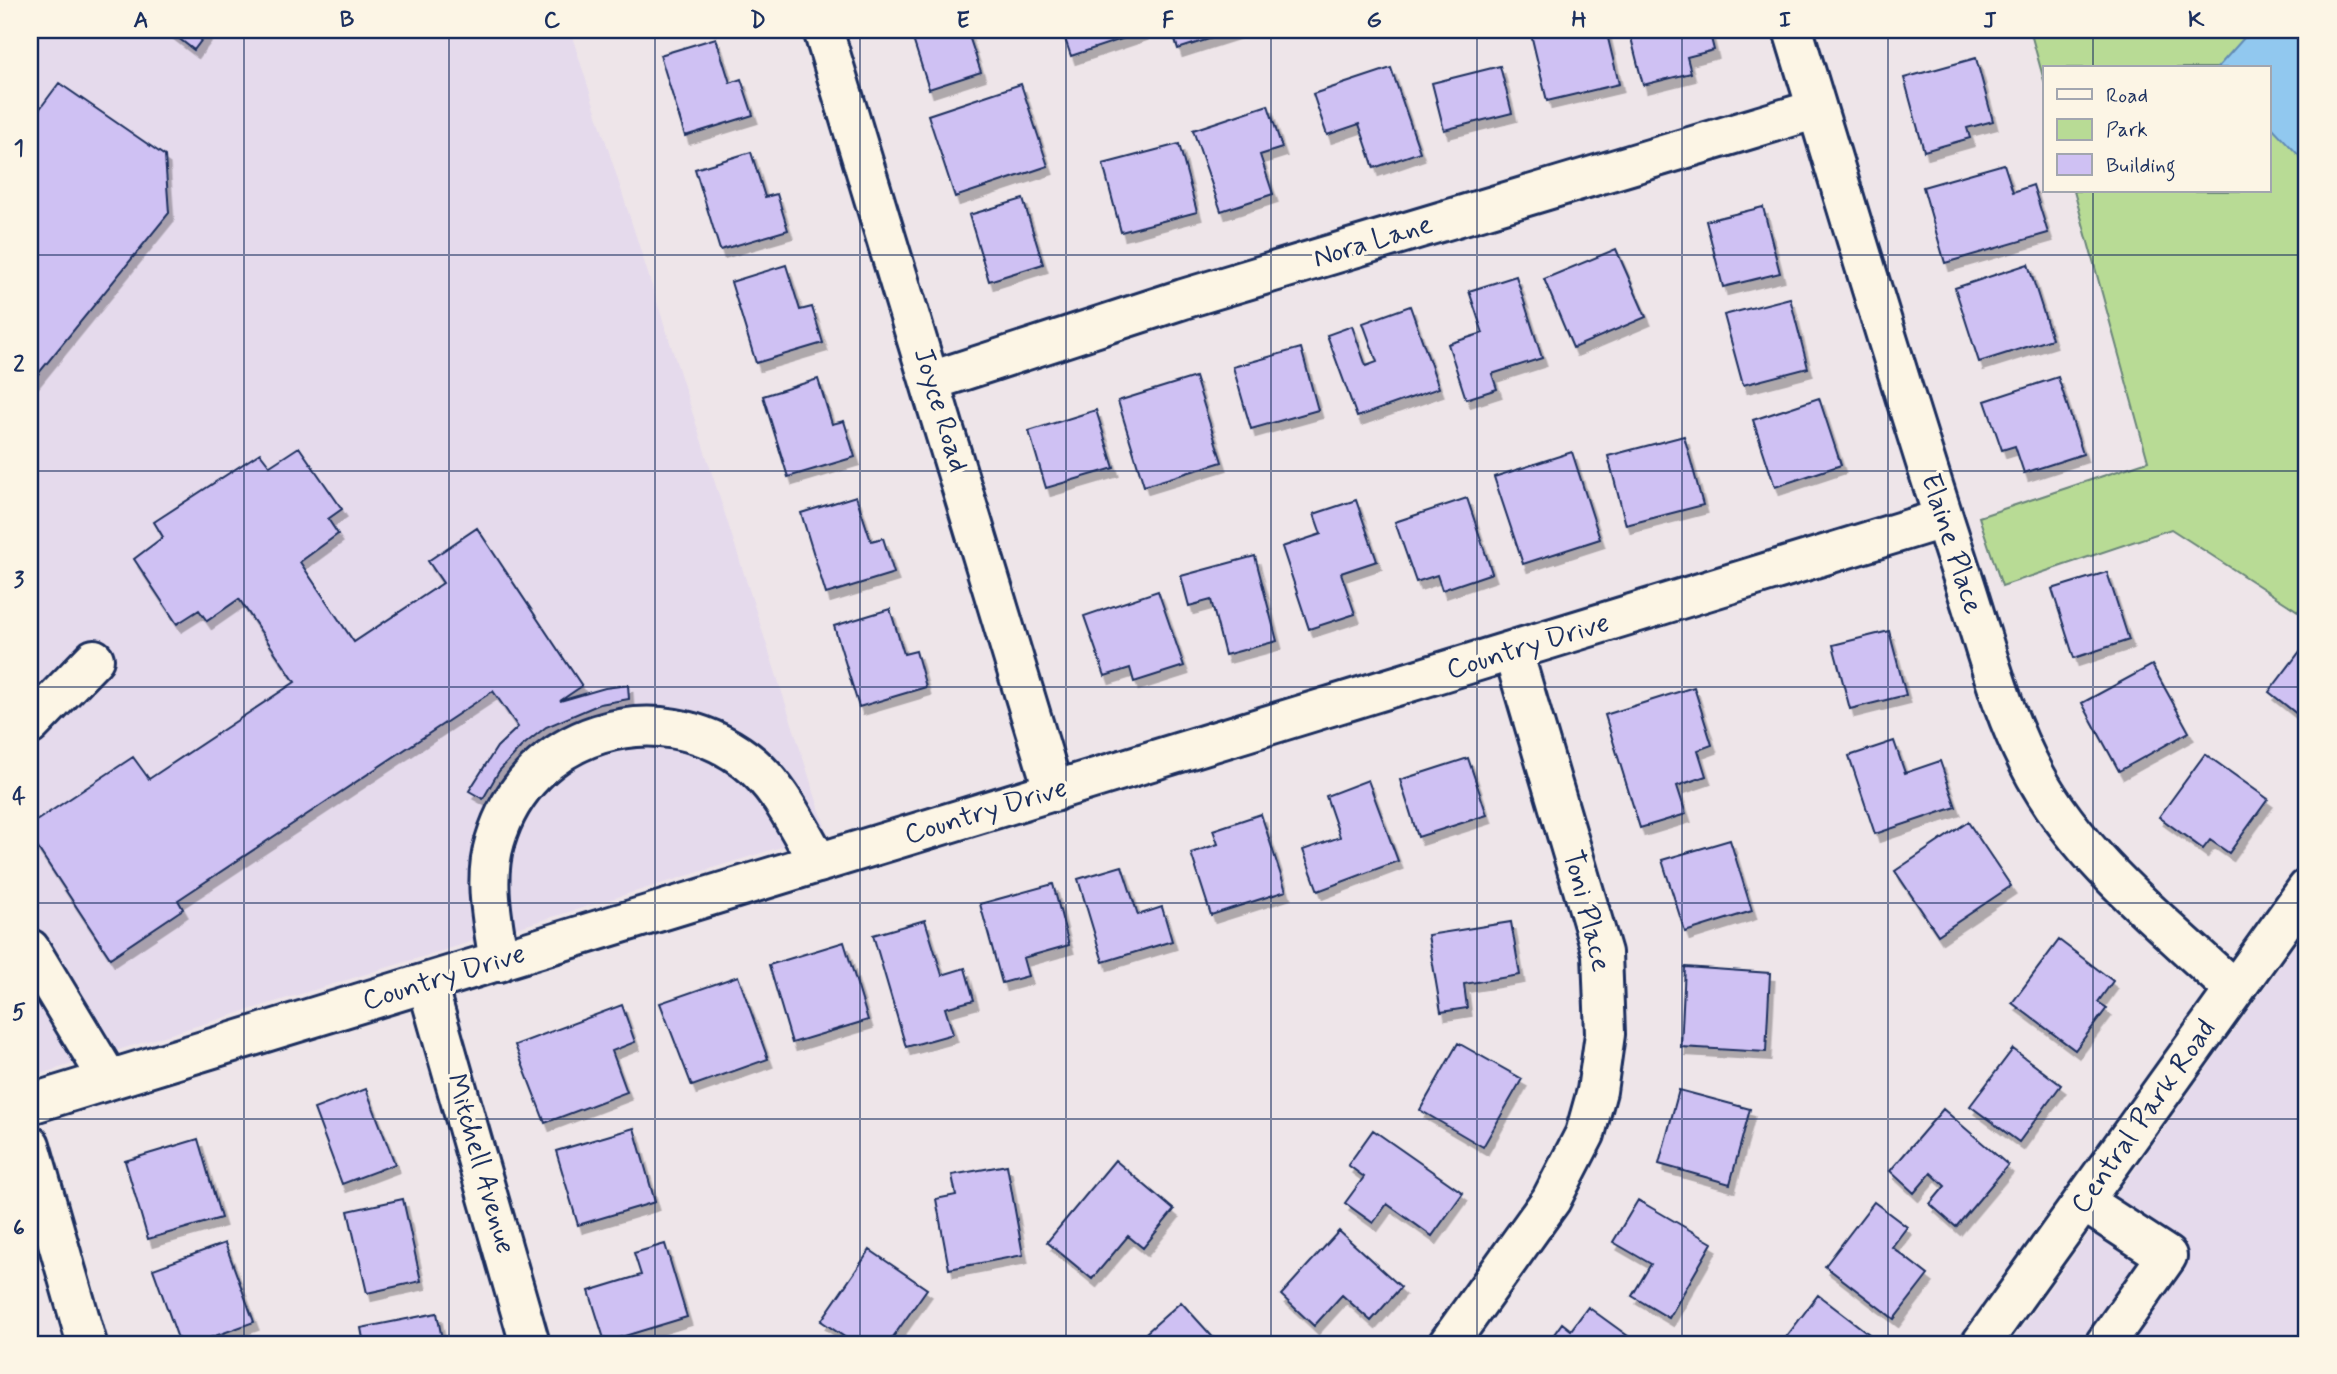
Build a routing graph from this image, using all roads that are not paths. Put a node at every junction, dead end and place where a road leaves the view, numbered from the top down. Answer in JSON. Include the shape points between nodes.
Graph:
{"nodes":[{"id":1,"x":823,"y":30,"type":"edge"},
{"id":2,"x":1793,"y":30,"type":"edge"},
{"id":3,"x":1817,"y":109,"type":"junction"},
{"id":4,"x":931,"y":381,"type":"junction"},
{"id":5,"x":1942,"y":519,"type":"junction"},
{"id":6,"x":1513,"y":652,"type":"junction"},
{"id":7,"x":94,"y":659,"type":"dead end"},
{"id":8,"x":30,"y":725,"type":"edge"},
{"id":9,"x":1054,"y":792,"type":"junction"},
{"id":10,"x":819,"y":863,"type":"junction"},
{"id":11,"x":2307,"y":889,"type":"edge"},
{"id":12,"x":30,"y":949,"type":"edge"},
{"id":13,"x":499,"y":961,"type":"junction"},
{"id":14,"x":427,"y":984,"type":"junction"},
{"id":15,"x":2233,"y":989,"type":"junction"},
{"id":16,"x":109,"y":1080,"type":"junction"},
{"id":17,"x":30,"y":1104,"type":"edge"},
{"id":18,"x":30,"y":1145,"type":"edge"},
{"id":19,"x":2084,"y":1202,"type":"junction"},
{"id":20,"x":88,"y":1344,"type":"edge"},
{"id":21,"x":530,"y":1344,"type":"edge"},
{"id":22,"x":1448,"y":1344,"type":"edge"},
{"id":23,"x":1981,"y":1344,"type":"edge"},
{"id":24,"x":2105,"y":1344,"type":"edge"}],
"edges":[{"from":1,"to":4,"type":"street","name":"Joyce Road"},
{"from":2,"to":3,"type":"street","name":"Elaine Place"},
{"from":3,"to":4,"type":"street","name":"Nora Lane","via":[[1183,299]]},
{"from":3,"to":5,"type":"street","name":"Elaine Place"},
{"from":4,"to":9,"type":"street","name":"Joyce Road"},
{"from":5,"to":6,"type":"street","name":"Country Drive"},
{"from":5,"to":15,"type":"street","name":"Elaine Place","via":[[2002,706],[2035,776],[2114,877]]},
{"from":6,"to":9,"type":"street","name":"Country Drive"},
{"from":6,"to":22,"type":"street","name":"Toni Place","via":[[1602,953],[1605,1034],[1585,1134],[1551,1200]]},
{"from":7,"to":8,"type":"street"},
{"from":9,"to":10,"type":"street","name":"Country Drive"},
{"from":10,"to":13,"type":"street","name":"Country Drive"},
{"from":10,"to":13,"type":"street","via":[[768,780],[726,746],[676,728],[649,725],[596,733],[571,744],[531,776],[502,819],[489,869]]},
{"from":11,"to":15,"type":"street","name":"Central Park Road"},
{"from":12,"to":16,"type":"street"},
{"from":13,"to":14,"type":"street","name":"Country Drive"},
{"from":14,"to":16,"type":"street","name":"Country Drive"},
{"from":14,"to":21,"type":"street","name":"Mitchell Avenue"},
{"from":15,"to":19,"type":"street","name":"Central Park Road"},
{"from":16,"to":17,"type":"street","name":"Country Drive"},
{"from":18,"to":20,"type":"street"},
{"from":19,"to":23,"type":"street","name":"Central Park Road"},
{"from":19,"to":24,"type":"street","via":[[2167,1256]]}]}
